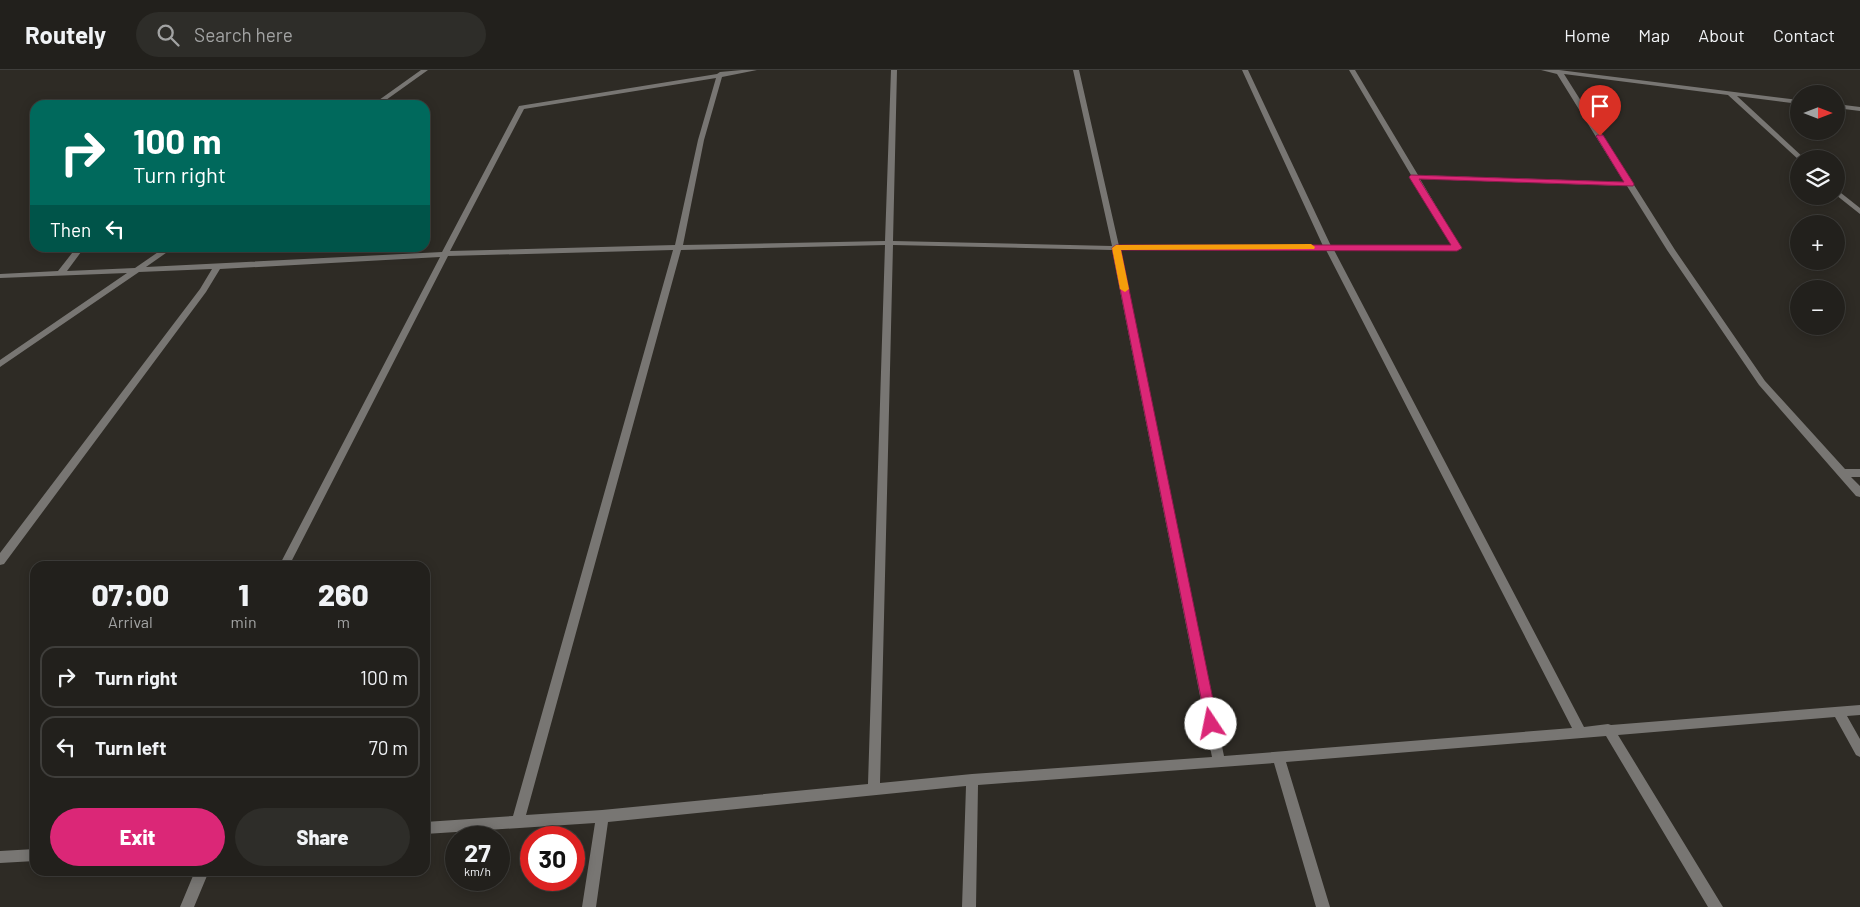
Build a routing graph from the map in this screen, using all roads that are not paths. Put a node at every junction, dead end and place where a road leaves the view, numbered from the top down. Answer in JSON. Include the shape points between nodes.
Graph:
{"nodes":[{"id":1,"x":425,"y":70,"type":"edge"},
{"id":2,"x":754,"y":70,"type":"edge"},
{"id":3,"x":894,"y":70,"type":"edge"},
{"id":4,"x":1076,"y":70,"type":"edge"},
{"id":5,"x":1245,"y":70,"type":"edge"},
{"id":6,"x":1352,"y":70,"type":"edge"},
{"id":7,"x":1544,"y":70,"type":"edge"},
{"id":8,"x":1560,"y":72,"type":"junction"},
{"id":9,"x":720,"y":74,"type":"junction"},
{"id":10,"x":1731,"y":94,"type":"junction"},
{"id":11,"x":382,"y":100,"type":"edge"},
{"id":12,"x":1790,"y":101,"type":"edge"},
{"id":13,"x":1845,"y":107,"type":"edge"},
{"id":14,"x":1860,"y":109,"type":"edge"},
{"id":15,"x":1792,"y":150,"type":"edge"},
{"id":16,"x":1414,"y":177,"type":"junction"},
{"id":17,"x":1630,"y":184,"type":"junction"},
{"id":18,"x":1845,"y":199,"type":"edge"},
{"id":19,"x":1860,"y":212,"type":"edge"},
{"id":20,"x":888,"y":243,"type":"junction"},
{"id":21,"x":1328,"y":247,"type":"junction"},
{"id":22,"x":678,"y":248,"type":"junction"},
{"id":23,"x":1116,"y":248,"type":"junction"},
{"id":24,"x":77,"y":252,"type":"edge"},
{"id":25,"x":163,"y":252,"type":"edge"},
{"id":26,"x":445,"y":254,"type":"junction"},
{"id":27,"x":218,"y":266,"type":"junction"},
{"id":28,"x":138,"y":269,"type":"junction"},
{"id":29,"x":61,"y":272,"type":"junction"},
{"id":30,"x":0,"y":276,"type":"edge"},
{"id":31,"x":0,"y":364,"type":"edge"},
{"id":32,"x":1841,"y":473,"type":"junction"},
{"id":33,"x":1860,"y":473,"type":"edge"},
{"id":34,"x":1860,"y":493,"type":"edge"},
{"id":35,"x":0,"y":561,"type":"edge"},
{"id":36,"x":287,"y":561,"type":"edge"},
{"id":37,"x":1860,"y":710,"type":"edge"},
{"id":38,"x":1838,"y":712,"type":"junction"},
{"id":39,"x":1608,"y":729,"type":"junction"},
{"id":40,"x":1580,"y":732,"type":"junction"},
{"id":41,"x":1860,"y":751,"type":"edge"},
{"id":42,"x":1278,"y":757,"type":"junction"},
{"id":43,"x":1219,"y":762,"type":"junction"},
{"id":44,"x":972,"y":780,"type":"junction"},
{"id":45,"x":874,"y":790,"type":"junction"},
{"id":46,"x":602,"y":816,"type":"junction"},
{"id":47,"x":518,"y":820,"type":"junction"},
{"id":48,"x":430,"y":828,"type":"edge"},
{"id":49,"x":30,"y":855,"type":"edge"},
{"id":50,"x":0,"y":857,"type":"edge"},
{"id":51,"x":200,"y":876,"type":"edge"},
{"id":52,"x":187,"y":907,"type":"edge"},
{"id":53,"x":589,"y":907,"type":"edge"},
{"id":54,"x":969,"y":907,"type":"edge"},
{"id":55,"x":1323,"y":907,"type":"edge"},
{"id":56,"x":1716,"y":907,"type":"edge"}],
"edges":[{"from":1,"to":11,"type":"street"},
{"from":2,"to":9,"type":"street"},
{"from":3,"to":20,"type":"street"},
{"from":4,"to":23,"type":"street"},
{"from":5,"to":21,"type":"street"},
{"from":6,"to":16,"type":"street"},
{"from":7,"to":8,"type":"street"},
{"from":8,"to":10,"type":"street"},
{"from":8,"to":17,"type":"street"},
{"from":9,"to":22,"type":"street","via":[[701,140]]},
{"from":9,"to":26,"type":"street","via":[[521,107]]},
{"from":10,"to":12,"type":"street"},
{"from":10,"to":15,"type":"street"},
{"from":13,"to":14,"type":"street"},
{"from":16,"to":17,"type":"street"},
{"from":16,"to":21,"type":"street","via":[[1457,248]]},
{"from":17,"to":32,"type":"street","via":[[1762,383]]},
{"from":18,"to":19,"type":"street"},
{"from":20,"to":22,"type":"street"},
{"from":20,"to":23,"type":"street"},
{"from":20,"to":45,"type":"street"},
{"from":21,"to":23,"type":"street"},
{"from":21,"to":40,"type":"street"},
{"from":22,"to":26,"type":"street"},
{"from":22,"to":47,"type":"street"},
{"from":23,"to":43,"type":"street"},
{"from":24,"to":29,"type":"street"},
{"from":25,"to":28,"type":"street"},
{"from":26,"to":27,"type":"street"},
{"from":26,"to":36,"type":"street"},
{"from":27,"to":28,"type":"street"},
{"from":27,"to":35,"type":"street"},
{"from":28,"to":29,"type":"street"},
{"from":28,"to":31,"type":"street"},
{"from":29,"to":30,"type":"street"},
{"from":32,"to":33,"type":"street"},
{"from":32,"to":34,"type":"street"},
{"from":37,"to":38,"type":"street"},
{"from":38,"to":39,"type":"street"},
{"from":38,"to":41,"type":"street"},
{"from":39,"to":40,"type":"street"},
{"from":39,"to":56,"type":"street"},
{"from":40,"to":42,"type":"street"},
{"from":42,"to":43,"type":"street"},
{"from":42,"to":55,"type":"street"},
{"from":43,"to":44,"type":"street"},
{"from":44,"to":45,"type":"street"},
{"from":44,"to":54,"type":"street"},
{"from":45,"to":46,"type":"street"},
{"from":46,"to":47,"type":"street"},
{"from":46,"to":53,"type":"street"},
{"from":47,"to":48,"type":"street"},
{"from":49,"to":50,"type":"street"},
{"from":51,"to":52,"type":"street"}]}
